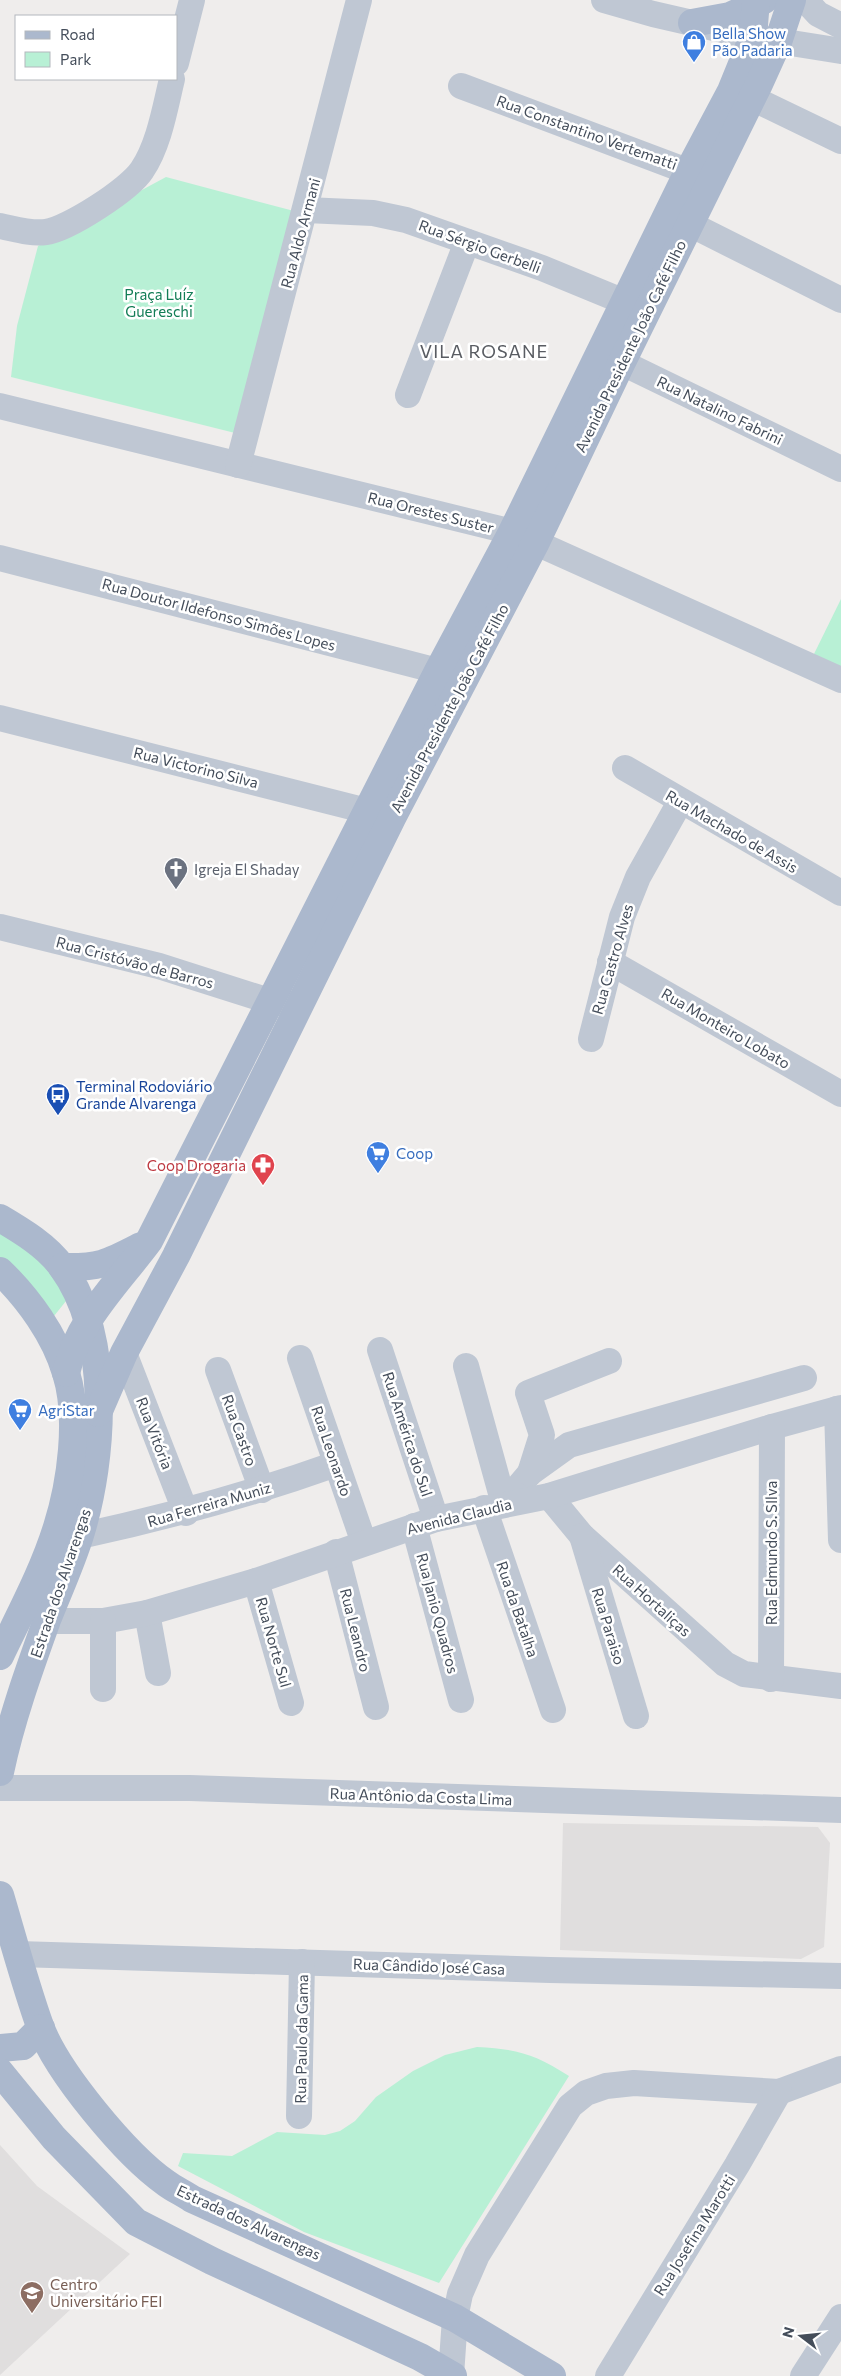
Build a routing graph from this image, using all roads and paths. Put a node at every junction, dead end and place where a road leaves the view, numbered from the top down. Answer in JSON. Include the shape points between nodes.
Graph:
{"nodes":[{"id":1,"x":192,"y":0,"type":"edge"},
{"id":2,"x":359,"y":0,"type":"edge"},
{"id":3,"x":604,"y":0,"type":"edge"},
{"id":4,"x":792,"y":0,"type":"edge"},
{"id":5,"x":806,"y":0,"type":"edge"},
{"id":6,"x":759,"y":2,"type":"edge"},
{"id":7,"x":692,"y":23,"type":"junction"},
{"id":8,"x":841,"y":26,"type":"edge"},
{"id":9,"x":766,"y":40,"type":"junction"},
{"id":10,"x":841,"y":51,"type":"edge"},
{"id":11,"x":178,"y":55,"type":"edge"},
{"id":12,"x":172,"y":80,"type":"edge"},
{"id":13,"x":461,"y":86,"type":"dead end"},
{"id":14,"x":752,"y":98,"type":"junction"},
{"id":15,"x":841,"y":141,"type":"edge"},
{"id":16,"x":700,"y":175,"type":"junction"},
{"id":17,"x":306,"y":210,"type":"junction"},
{"id":18,"x":678,"y":218,"type":"junction"},
{"id":19,"x":0,"y":226,"type":"edge"},
{"id":20,"x":467,"y":242,"type":"junction"},
{"id":21,"x":841,"y":300,"type":"edge"},
{"id":22,"x":635,"y":306,"type":"junction"},
{"id":23,"x":610,"y":357,"type":"junction"},
{"id":24,"x":408,"y":395,"type":"dead end"},
{"id":25,"x":0,"y":406,"type":"edge"},
{"id":26,"x":238,"y":465,"type":"junction"},
{"id":27,"x":841,"y":469,"type":"edge"},
{"id":28,"x":512,"y":532,"type":"junction"},
{"id":29,"x":536,"y":542,"type":"junction"},
{"id":30,"x":0,"y":558,"type":"edge"},
{"id":31,"x":438,"y":671,"type":"junction"},
{"id":32,"x":841,"y":680,"type":"edge"},
{"id":33,"x":0,"y":718,"type":"edge"},
{"id":34,"x":625,"y":768,"type":"dead end"},
{"id":35,"x":680,"y":802,"type":"junction"},
{"id":36,"x":380,"y":814,"type":"junction"},
{"id":37,"x":841,"y":893,"type":"edge"},
{"id":38,"x":0,"y":927,"type":"edge"},
{"id":39,"x":610,"y":962,"type":"junction"},
{"id":40,"x":269,"y":1001,"type":"junction"},
{"id":41,"x":299,"y":1006,"type":"junction"},
{"id":42,"x":590,"y":1039,"type":"dead end"},
{"id":43,"x":841,"y":1094,"type":"edge"},
{"id":44,"x":0,"y":1218,"type":"edge"},
{"id":45,"x":149,"y":1242,"type":"junction"},
{"id":46,"x":62,"y":1267,"type":"junction"},
{"id":47,"x":0,"y":1271,"type":"edge"},
{"id":48,"x":87,"y":1319,"type":"junction"},
{"id":49,"x":380,"y":1350,"type":"dead end"},
{"id":50,"x":124,"y":1353,"type":"junction"},
{"id":51,"x":300,"y":1358,"type":"dead end"},
{"id":52,"x":609,"y":1361,"type":"dead end"},
{"id":53,"x":466,"y":1366,"type":"dead end"},
{"id":54,"x":218,"y":1370,"type":"dead end"},
{"id":55,"x":66,"y":1373,"type":"junction"},
{"id":56,"x":804,"y":1378,"type":"dead end"},
{"id":57,"x":839,"y":1408,"type":"edge"},
{"id":58,"x":98,"y":1413,"type":"junction"},
{"id":59,"x":772,"y":1426,"type":"junction"},
{"id":60,"x":336,"y":1464,"type":"junction"},
{"id":61,"x":530,"y":1473,"type":"junction"},
{"id":62,"x":262,"y":1490,"type":"junction"},
{"id":63,"x":549,"y":1496,"type":"junction"},
{"id":64,"x":494,"y":1506,"type":"junction"},
{"id":65,"x":186,"y":1513,"type":"junction"},
{"id":66,"x":425,"y":1522,"type":"junction"},
{"id":67,"x":80,"y":1536,"type":"junction"},
{"id":68,"x":582,"y":1536,"type":"junction"},
{"id":69,"x":841,"y":1540,"type":"edge"},
{"id":70,"x":364,"y":1543,"type":"junction"},
{"id":71,"x":336,"y":1552,"type":"junction"},
{"id":72,"x":256,"y":1581,"type":"junction"},
{"id":73,"x":147,"y":1613,"type":"junction"},
{"id":74,"x":103,"y":1621,"type":"junction"},
{"id":75,"x":47,"y":1622,"type":"junction"},
{"id":76,"x":0,"y":1656,"type":"edge"},
{"id":77,"x":158,"y":1673,"type":"dead end"},
{"id":78,"x":771,"y":1679,"type":"junction"},
{"id":79,"x":841,"y":1686,"type":"edge"},
{"id":80,"x":103,"y":1689,"type":"dead end"},
{"id":81,"x":461,"y":1700,"type":"dead end"},
{"id":82,"x":291,"y":1703,"type":"dead end"},
{"id":83,"x":376,"y":1707,"type":"dead end"},
{"id":84,"x":553,"y":1710,"type":"dead end"},
{"id":85,"x":636,"y":1716,"type":"dead end"},
{"id":86,"x":0,"y":1772,"type":"edge"},
{"id":87,"x":0,"y":1788,"type":"edge"},
{"id":88,"x":841,"y":1810,"type":"edge"},
{"id":89,"x":0,"y":1895,"type":"edge"},
{"id":90,"x":18,"y":1954,"type":"junction"},
{"id":91,"x":302,"y":1962,"type":"junction"},
{"id":92,"x":841,"y":1976,"type":"edge"},
{"id":93,"x":41,"y":2028,"type":"junction"},
{"id":94,"x":0,"y":2048,"type":"edge"},
{"id":95,"x":841,"y":2068,"type":"edge"},
{"id":96,"x":0,"y":2072,"type":"edge"},
{"id":97,"x":779,"y":2092,"type":"junction"},
{"id":98,"x":299,"y":2116,"type":"dead end"},
{"id":99,"x":841,"y":2317,"type":"edge"},
{"id":100,"x":456,"y":2318,"type":"junction"},
{"id":101,"x":452,"y":2376,"type":"edge"},
{"id":102,"x":552,"y":2376,"type":"edge"},
{"id":103,"x":608,"y":2376,"type":"edge"},
{"id":104,"x":803,"y":2376,"type":"edge"}],
"edges":[{"from":1,"to":11,"type":"street"},
{"from":2,"to":17,"type":"street","name":"Rua Aldo Armani"},
{"from":3,"to":7,"type":"street"},
{"from":4,"to":9,"type":"main road","name":"Avenida Presidente João Café Filho"},
{"from":5,"to":8,"type":"street","via":[[818,14]]},
{"from":6,"to":7,"type":"main road","via":[[730,16]]},
{"from":6,"to":9,"type":"main road","name":"Avenida Presidente João Café Filho"},
{"from":7,"to":9,"type":"street"},
{"from":9,"to":10,"type":"street"},
{"from":9,"to":14,"type":"main road","name":"Avenida Presidente João Café Filho"},
{"from":9,"to":16,"type":"main road","name":"Avenida Presidente João Café Filho","via":[[731,91]]},
{"from":12,"to":19,"type":"street","via":[[152,148],[134,180],[91,210],[48,232]]},
{"from":13,"to":16,"type":"street","name":"Rua Constantino Vertematti"},
{"from":14,"to":15,"type":"street"},
{"from":14,"to":16,"type":"main road","name":"Avenida Presidente João Café Filho"},
{"from":16,"to":18,"type":"main road","name":"Avenida Presidente João Café Filho"},
{"from":17,"to":20,"type":"street","name":"Rua Sérgio Gerbelli","via":[[390,216]]},
{"from":17,"to":26,"type":"street","name":"Rua Aldo Armani"},
{"from":18,"to":21,"type":"street"},
{"from":18,"to":22,"type":"main road","name":"Avenida Presidente João Café Filho"},
{"from":20,"to":22,"type":"street","name":"Rua Sérgio Gerbelli"},
{"from":20,"to":24,"type":"street"},
{"from":22,"to":23,"type":"main road","name":"Avenida Presidente João Café Filho"},
{"from":23,"to":27,"type":"street","name":"Rua Natalino Fabrini"},
{"from":23,"to":28,"type":"main road","name":"Avenida Presidente João Café Filho"},
{"from":23,"to":29,"type":"main road","name":"Avenida Presidente João Café Filho"},
{"from":25,"to":26,"type":"street","name":"Rua Orestes Suster"},
{"from":26,"to":28,"type":"street","name":"Rua Orestes Suster"},
{"from":28,"to":29,"type":"street","name":"Rua Orestes Suster"},
{"from":28,"to":31,"type":"main road","name":"Avenida Presidente João Café Filho"},
{"from":29,"to":32,"type":"street","name":"Rua Orestes Suster"},
{"from":29,"to":36,"type":"main road","name":"Avenida Presidente João Café Filho"},
{"from":30,"to":31,"type":"street","name":"Rua Doutor Ildefonso Simões Lopes"},
{"from":31,"to":36,"type":"main road","name":"Avenida Presidente João Café Filho"},
{"from":33,"to":36,"type":"street","name":"Rua Victorino Silva"},
{"from":34,"to":35,"type":"street","name":"Rua Machado de Assis"},
{"from":35,"to":37,"type":"street","name":"Rua Machado de Assis"},
{"from":35,"to":39,"type":"street","name":"Rua Castro Alves","via":[[638,878],[622,917]]},
{"from":36,"to":40,"type":"main road","name":"Avenida Presidente João Café Filho"},
{"from":36,"to":41,"type":"main road","name":"Avenida Presidente João Café Filho"},
{"from":38,"to":40,"type":"street","name":"Rua Cristóvão de Barros","via":[[159,966]]},
{"from":39,"to":42,"type":"street","name":"Rua Castro Alves"},
{"from":39,"to":43,"type":"street","name":"Rua Monteiro Lobato"},
{"from":40,"to":41,"type":"street","name":"Rua Cristóvão de Barros"},
{"from":40,"to":45,"type":"main road","name":"Avenida Presidente João Café Filho"},
{"from":41,"to":50,"type":"main road","name":"Avenida Presidente João Café Filho","via":[[176,1256]]},
{"from":44,"to":46,"type":"main road","name":"Estrada dos Alvarengas","via":[[31,1238]]},
{"from":45,"to":46,"type":"main road","via":[[105,1264],[85,1268]]},
{"from":45,"to":48,"type":"main road","name":"Avenida Presidente João Café Filho"},
{"from":46,"to":48,"type":"main road","name":"Estrada dos Alvarengas","via":[[78,1294]]},
{"from":47,"to":55,"type":"main road","name":"Estrada dos Alvarengas","via":[[18,1288],[35,1313],[53,1342]]},
{"from":48,"to":55,"type":"main road","name":"Avenida Presidente João Café Filho","via":[[74,1343]]},
{"from":48,"to":58,"type":"main road","name":"Estrada dos Alvarengas","via":[[96,1351]]},
{"from":49,"to":66,"type":"street","name":"Rua América do Sul"},
{"from":50,"to":58,"type":"main road","name":"Avenida Presidente João Café Filho"},
{"from":50,"to":65,"type":"street","name":"Rua Vitória"},
{"from":51,"to":60,"type":"street","name":"Rua Leonardo"},
{"from":52,"to":61,"type":"street","via":[[528,1393],[542,1435]]},
{"from":53,"to":64,"type":"street","name":"Rua da Batalha"},
{"from":54,"to":62,"type":"street","name":"Rua Castro"},
{"from":55,"to":76,"type":"main road","name":"Estrada dos Alvarengas","via":[[72,1422],[64,1502],[40,1572]]},
{"from":56,"to":61,"type":"street","via":[[569,1445]]},
{"from":57,"to":59,"type":"street","name":"Avenida Claudia"},
{"from":57,"to":69,"type":"street"},
{"from":58,"to":67,"type":"main road","name":"Estrada dos Alvarengas","via":[[94,1471]]},
{"from":59,"to":63,"type":"street","name":"Avenida Claudia"},
{"from":59,"to":78,"type":"street","name":"Rua Edmundo S. SIlva"},
{"from":60,"to":62,"type":"street","name":"Rua Ferreira Muniz"},
{"from":60,"to":70,"type":"street","name":"Rua Leonardo"},
{"from":61,"to":64,"type":"street"},
{"from":62,"to":65,"type":"street","name":"Rua Ferreira Muniz"},
{"from":63,"to":64,"type":"street","name":"Avenida Claudia"},
{"from":63,"to":68,"type":"street","name":"Rua Hortaliças"},
{"from":64,"to":66,"type":"street","name":"Avenida Claudia"},
{"from":64,"to":84,"type":"street","name":"Rua da Batalha"},
{"from":65,"to":67,"type":"street","name":"Rua Ferreira Muniz"},
{"from":66,"to":70,"type":"street","name":"Avenida Claudia"},
{"from":66,"to":81,"type":"street","name":"Rua Janio Quadros"},
{"from":67,"to":75,"type":"main road","name":"Estrada dos Alvarengas"},
{"from":68,"to":78,"type":"street","name":"Rua Hortaliças","via":[[725,1664],[744,1674]]},
{"from":68,"to":85,"type":"street","name":"Rua Paraiso"},
{"from":70,"to":71,"type":"street","name":"Avenida Claudia"},
{"from":71,"to":72,"type":"street","name":"Avenida Claudia"},
{"from":71,"to":83,"type":"street","name":"Rua Leandro"},
{"from":72,"to":73,"type":"street","name":"Avenida Claudia"},
{"from":72,"to":82,"type":"street","name":"Rua Norte Sul"},
{"from":73,"to":74,"type":"street","name":"Avenida Claudia"},
{"from":73,"to":77,"type":"street"},
{"from":74,"to":75,"type":"street","name":"Avenida Claudia"},
{"from":74,"to":80,"type":"street"},
{"from":75,"to":86,"type":"main road","name":"Estrada dos Alvarengas","via":[[20,1698]]},
{"from":78,"to":79,"type":"street","name":"Rua Hortaliças"},
{"from":87,"to":88,"type":"street","name":"Rua Antônio da Costa Lima","via":[[190,1788]]},
{"from":89,"to":90,"type":"main road","name":"Estrada dos Alvarengas"},
{"from":90,"to":91,"type":"street","name":"Rua Cândido José Casa"},
{"from":90,"to":93,"type":"main road","name":"Estrada dos Alvarengas"},
{"from":91,"to":92,"type":"street","name":"Rua Cândido José Casa"},
{"from":91,"to":98,"type":"street","name":"Rua Paulo da Gama"},
{"from":93,"to":94,"type":"main road","via":[[23,2046]]},
{"from":93,"to":100,"type":"main road","name":"Estrada dos Alvarengas","via":[[54,2055],[89,2104],[138,2158],[165,2182],[199,2202]]},
{"from":95,"to":97,"type":"street"},
{"from":96,"to":101,"type":"main road","via":[[54,2138],[136,2222],[212,2261],[420,2357]]},
{"from":97,"to":100,"type":"street","via":[[634,2083],[606,2086],[586,2093],[570,2106],[555,2126],[477,2255],[460,2294]]},
{"from":97,"to":103,"type":"street","name":"Rua Josefina Marotti"},
{"from":99,"to":104,"type":"street"},
{"from":100,"to":101,"type":"street"},
{"from":100,"to":102,"type":"main road","name":"Estrada dos Alvarengas"}]}
